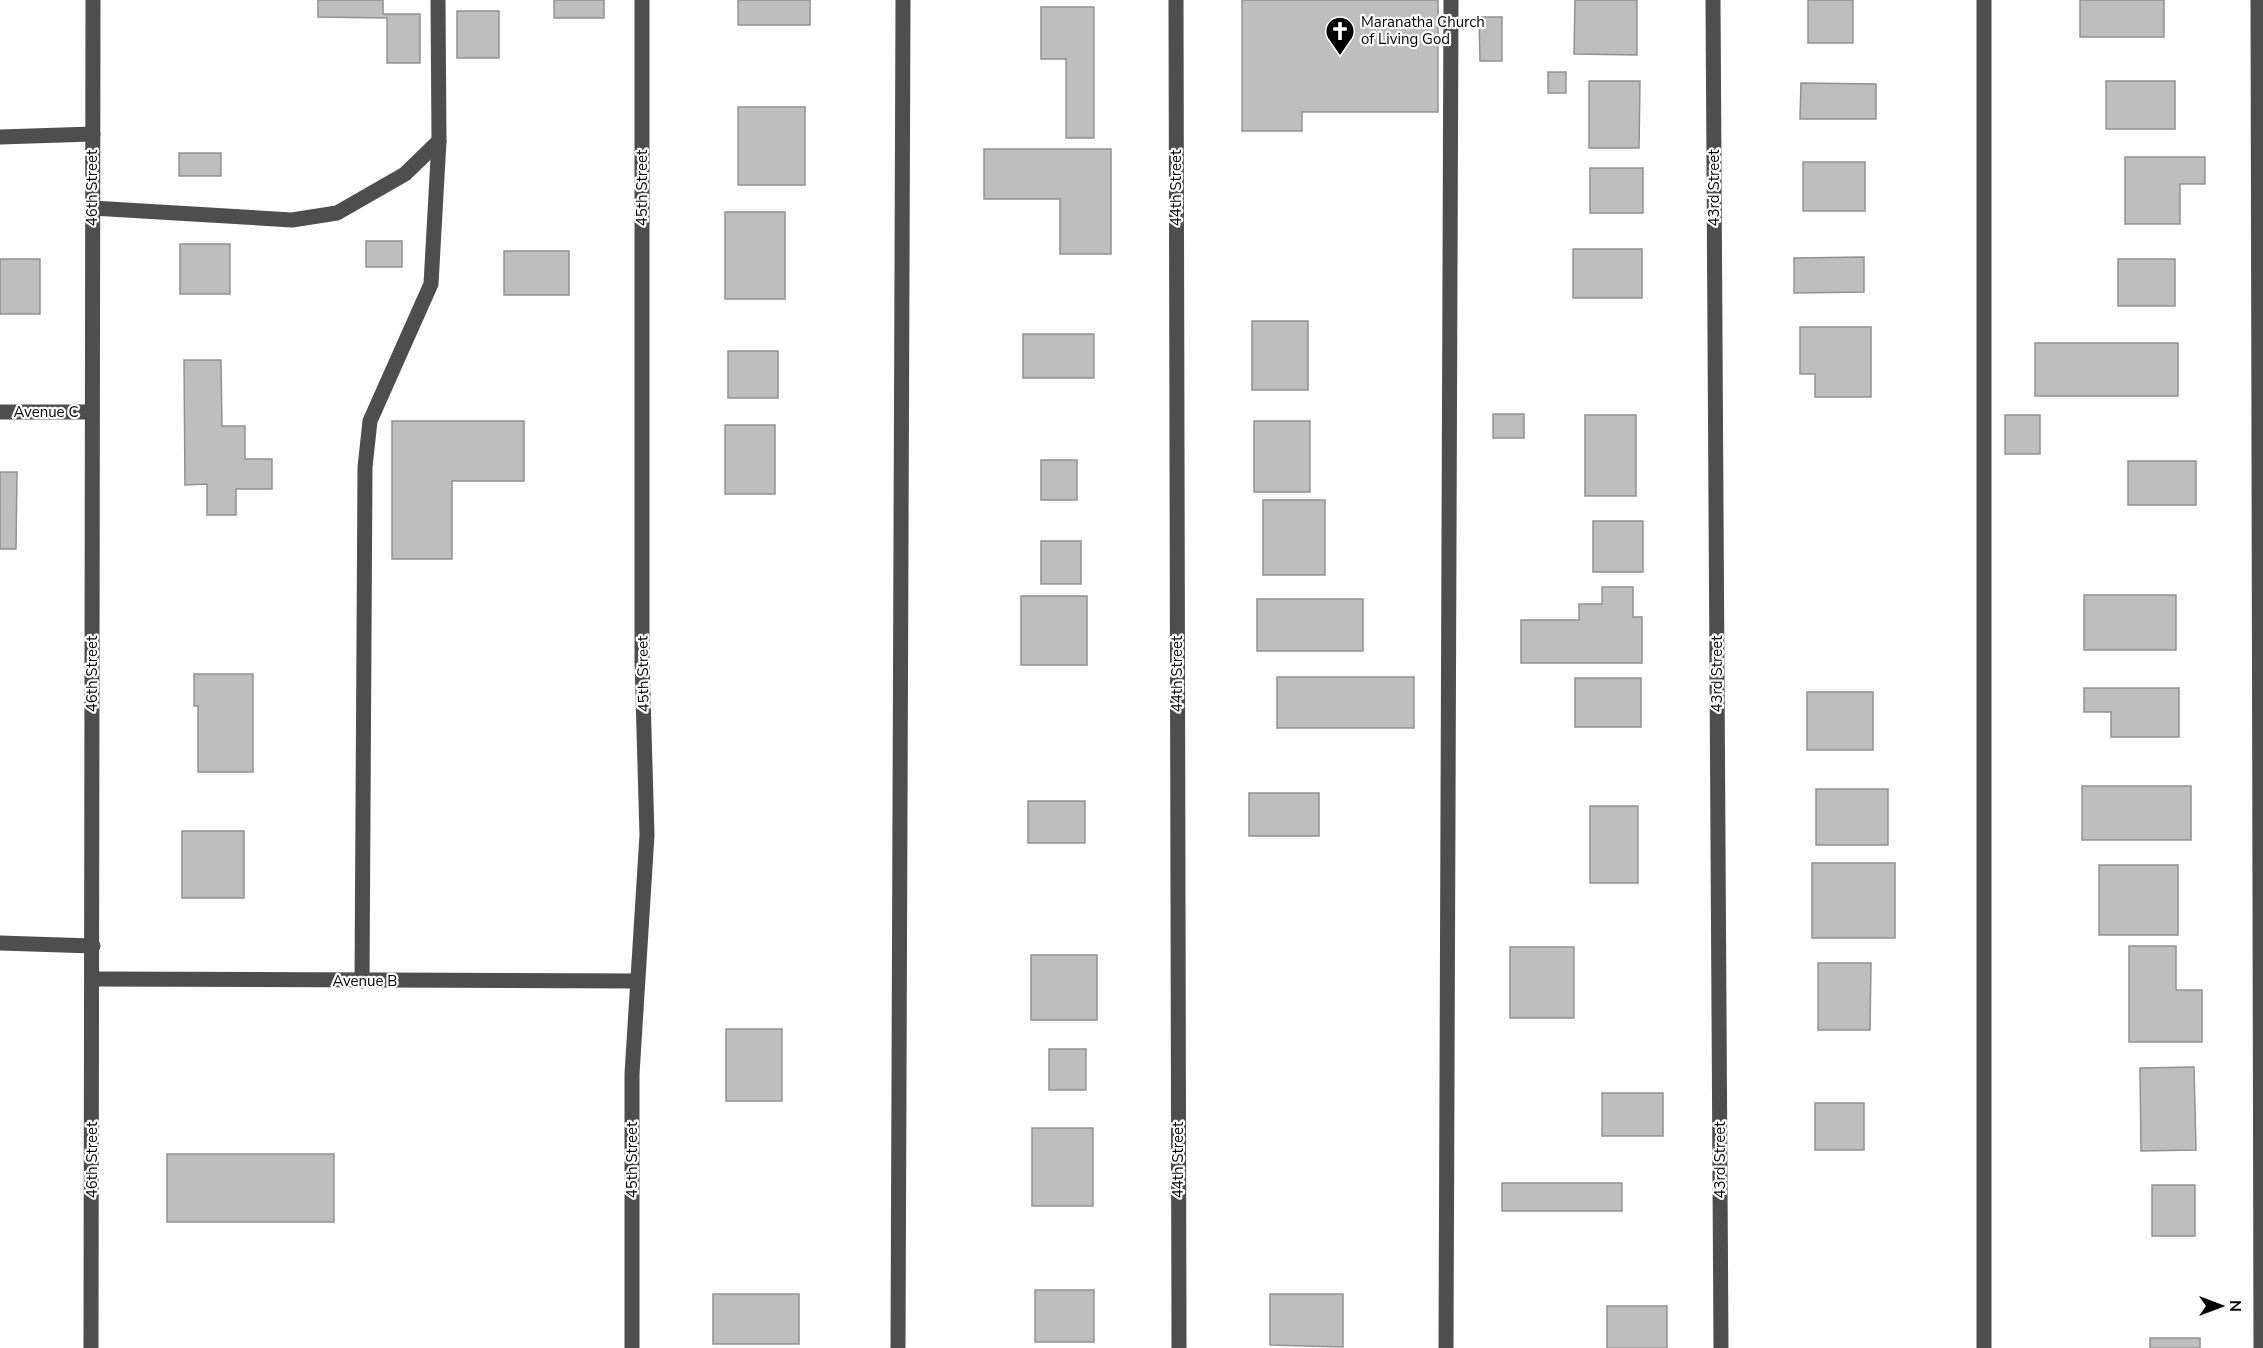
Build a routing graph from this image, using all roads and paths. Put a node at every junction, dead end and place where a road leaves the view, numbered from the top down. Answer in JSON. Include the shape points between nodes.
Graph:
{"nodes":[{"id":1,"x":93,"y":0,"type":"edge"},
{"id":2,"x":438,"y":0,"type":"edge"},
{"id":3,"x":642,"y":0,"type":"edge"},
{"id":4,"x":903,"y":0,"type":"edge"},
{"id":5,"x":1176,"y":0,"type":"edge"},
{"id":6,"x":1450,"y":0,"type":"edge"},
{"id":7,"x":1713,"y":0,"type":"edge"},
{"id":8,"x":1984,"y":0,"type":"edge"},
{"id":9,"x":2258,"y":0,"type":"edge"},
{"id":10,"x":93,"y":134,"type":"junction"},
{"id":11,"x":0,"y":137,"type":"edge"},
{"id":12,"x":439,"y":141,"type":"junction"},
{"id":13,"x":92,"y":208,"type":"junction"},
{"id":14,"x":0,"y":412,"type":"edge"},
{"id":15,"x":92,"y":412,"type":"junction"},
{"id":16,"x":0,"y":943,"type":"edge"},
{"id":17,"x":93,"y":946,"type":"junction"},
{"id":18,"x":93,"y":979,"type":"junction"},
{"id":19,"x":362,"y":981,"type":"junction"},
{"id":20,"x":637,"y":981,"type":"junction"},
{"id":21,"x":91,"y":1348,"type":"edge"},
{"id":22,"x":632,"y":1348,"type":"edge"},
{"id":23,"x":898,"y":1348,"type":"edge"},
{"id":24,"x":1179,"y":1348,"type":"edge"},
{"id":25,"x":1446,"y":1348,"type":"edge"},
{"id":26,"x":1721,"y":1348,"type":"edge"},
{"id":27,"x":1984,"y":1348,"type":"edge"},
{"id":28,"x":2261,"y":1348,"type":"edge"}],
"edges":[{"from":1,"to":10,"type":"street","name":"46th Street"},
{"from":2,"to":12,"type":"street"},
{"from":3,"to":20,"type":"street","name":"45th Street","via":[[642,661],[647,835]]},
{"from":4,"to":23,"type":"street"},
{"from":5,"to":24,"type":"street","name":"44th Street"},
{"from":6,"to":25,"type":"street"},
{"from":7,"to":26,"type":"street","name":"43rd Street"},
{"from":8,"to":27,"type":"street"},
{"from":9,"to":28,"type":"street"},
{"from":10,"to":11,"type":"street"},
{"from":10,"to":13,"type":"street","name":"46th Street"},
{"from":12,"to":13,"type":"street","via":[[405,174],[337,213],[292,220]]},
{"from":12,"to":19,"type":"street","via":[[431,284],[370,421],[365,467]]},
{"from":13,"to":15,"type":"street","name":"46th Street"},
{"from":14,"to":15,"type":"street","name":"Avenue C"},
{"from":15,"to":17,"type":"street","name":"46th Street"},
{"from":16,"to":17,"type":"street"},
{"from":17,"to":18,"type":"street","name":"46th Street"},
{"from":18,"to":19,"type":"street","name":"Avenue B"},
{"from":18,"to":21,"type":"street","name":"46th Street"},
{"from":19,"to":20,"type":"street","name":"Avenue B"},
{"from":20,"to":22,"type":"street","name":"45th Street","via":[[632,1074]]}]}
